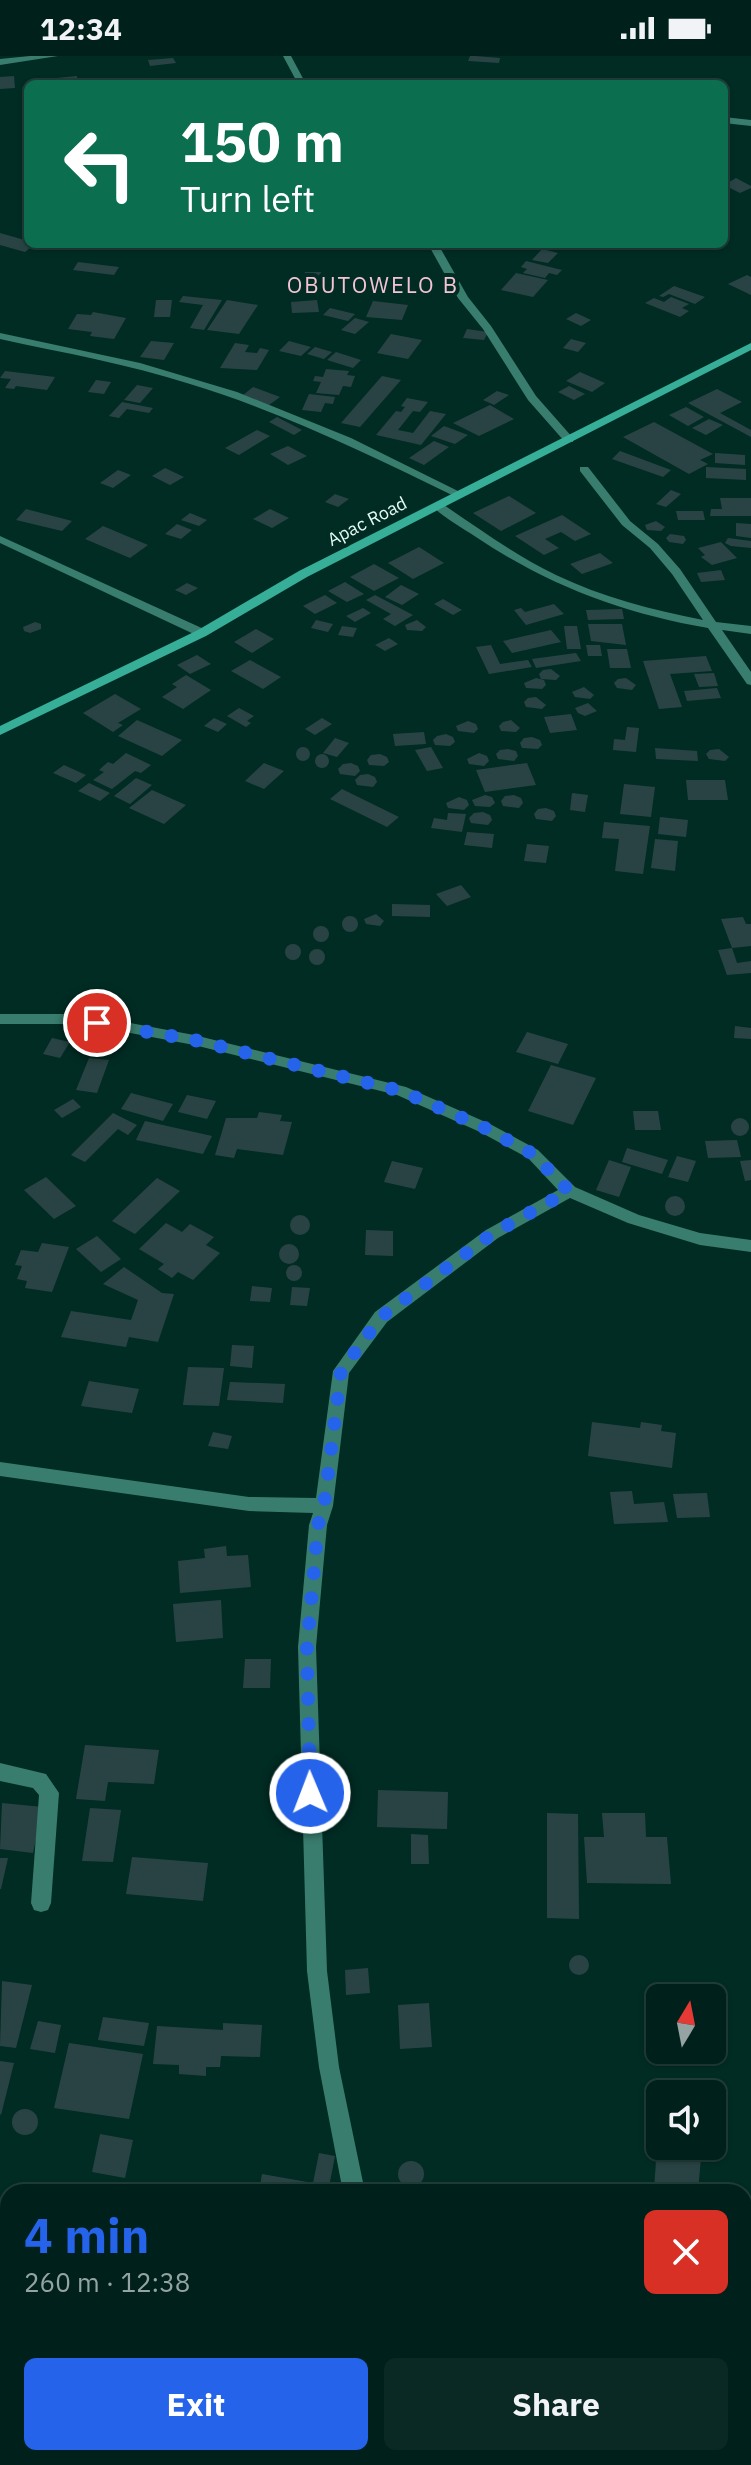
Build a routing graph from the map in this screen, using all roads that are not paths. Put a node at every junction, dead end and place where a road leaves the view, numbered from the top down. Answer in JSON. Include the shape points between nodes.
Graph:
{"nodes":[{"id":1,"x":54,"y":56,"type":"edge"},
{"id":2,"x":287,"y":56,"type":"edge"},
{"id":3,"x":0,"y":62,"type":"edge"},
{"id":4,"x":300,"y":80,"type":"edge"},
{"id":5,"x":728,"y":120,"type":"edge"},
{"id":6,"x":751,"y":123,"type":"edge"},
{"id":7,"x":435,"y":248,"type":"edge"},
{"id":8,"x":0,"y":336,"type":"edge"},
{"id":9,"x":751,"y":346,"type":"edge"},
{"id":10,"x":569,"y":440,"type":"junction"},
{"id":11,"x":584,"y":469,"type":"dead end"},
{"id":12,"x":458,"y":494,"type":"junction"},
{"id":13,"x":437,"y":505,"type":"junction"},
{"id":14,"x":0,"y":539,"type":"edge"},
{"id":15,"x":715,"y":627,"type":"junction"},
{"id":16,"x":751,"y":630,"type":"edge"},
{"id":17,"x":202,"y":633,"type":"junction"},
{"id":18,"x":751,"y":681,"type":"edge"},
{"id":19,"x":0,"y":731,"type":"edge"},
{"id":20,"x":0,"y":1019,"type":"edge"},
{"id":21,"x":569,"y":1191,"type":"junction"},
{"id":22,"x":751,"y":1246,"type":"edge"},
{"id":23,"x":0,"y":1469,"type":"edge"},
{"id":24,"x":324,"y":1506,"type":"junction"},
{"id":25,"x":0,"y":1772,"type":"edge"},
{"id":26,"x":41,"y":1903,"type":"dead end"},
{"id":27,"x":352,"y":2184,"type":"edge"}],
"edges":[{"from":1,"to":3,"type":"street"},
{"from":2,"to":4,"type":"street"},
{"from":5,"to":6,"type":"street"},
{"from":7,"to":10,"type":"street","via":[[532,398]]},
{"from":8,"to":12,"type":"street","via":[[154,369],[216,389],[315,424]]},
{"from":9,"to":10,"type":"main road","name":"Apac Road"},
{"from":10,"to":12,"type":"main road","name":"Apac Road"},
{"from":11,"to":15,"type":"street","via":[[626,523],[676,572]]},
{"from":12,"to":13,"type":"main road","name":"Apac Road"},
{"from":13,"to":15,"type":"street","via":[[500,549],[567,584]]},
{"from":13,"to":17,"type":"main road","name":"Apac Road"},
{"from":14,"to":17,"type":"street"},
{"from":15,"to":16,"type":"street"},
{"from":15,"to":18,"type":"street"},
{"from":17,"to":19,"type":"main road","name":"Apac Road"},
{"from":20,"to":21,"type":"street","via":[[70,1019],[125,1027],[401,1091],[533,1154]]},
{"from":21,"to":22,"type":"street","via":[[700,1239]]},
{"from":21,"to":24,"type":"street","via":[[492,1234],[381,1317],[341,1371]]},
{"from":23,"to":24,"type":"street","via":[[249,1504]]},
{"from":24,"to":27,"type":"street","via":[[307,1647],[315,1927],[329,2067]]},
{"from":25,"to":26,"type":"street","via":[[39,1780],[49,1793]]}]}
